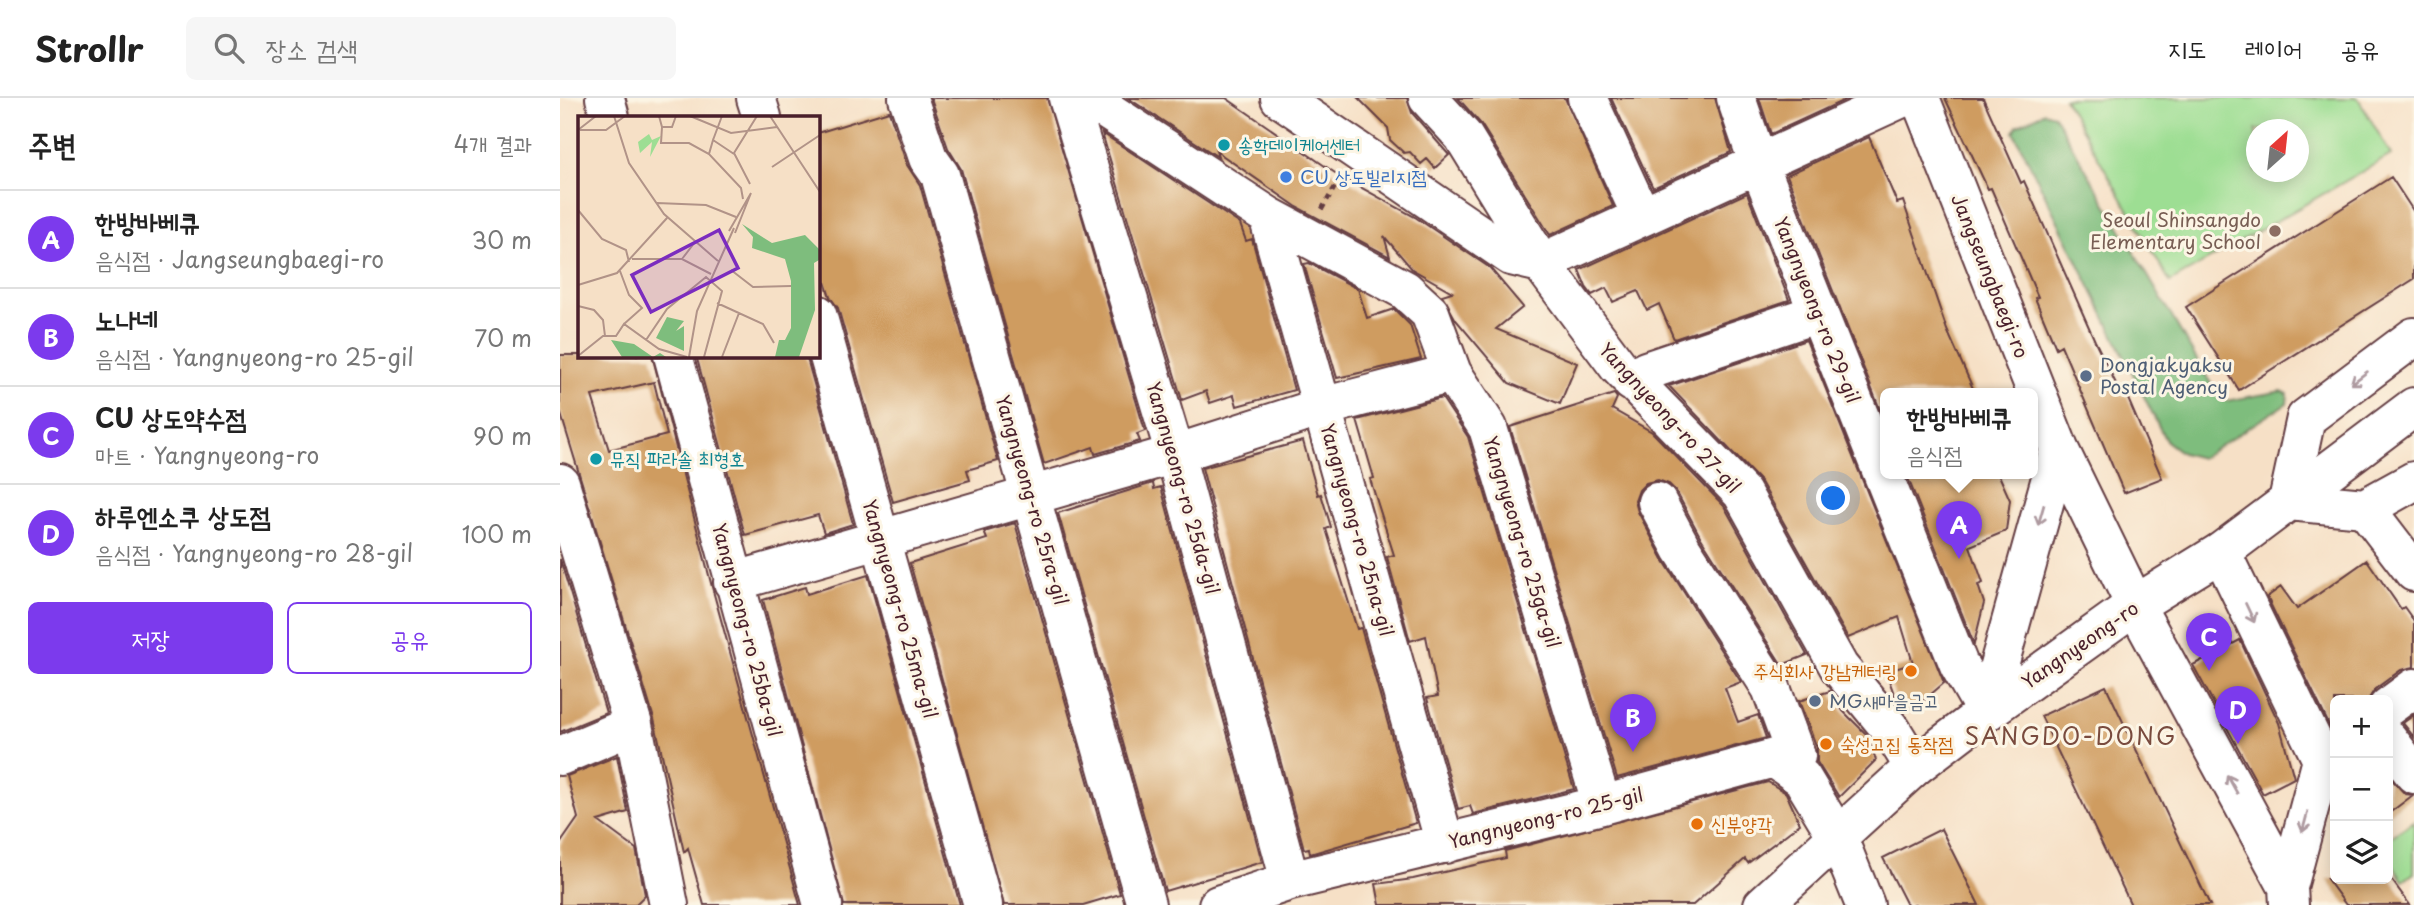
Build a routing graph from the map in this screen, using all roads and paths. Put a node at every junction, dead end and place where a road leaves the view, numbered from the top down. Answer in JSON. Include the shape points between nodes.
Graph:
{"nodes":[{"id":1,"x":605,"y":98,"type":"edge"},
{"id":2,"x":756,"y":98,"type":"edge"},
{"id":3,"x":908,"y":98,"type":"edge"},
{"id":4,"x":1068,"y":98,"type":"edge"},
{"id":5,"x":1088,"y":98,"type":"edge"},
{"id":6,"x":1280,"y":98,"type":"edge"},
{"id":7,"x":1428,"y":98,"type":"edge"},
{"id":8,"x":1587,"y":98,"type":"edge"},
{"id":9,"x":1736,"y":98,"type":"edge"},
{"id":10,"x":1902,"y":98,"type":"edge"},
{"id":11,"x":1920,"y":98,"type":"edge"},
{"id":12,"x":610,"y":116,"type":"edge"},
{"id":13,"x":762,"y":116,"type":"edge"},
{"id":14,"x":1357,"y":150,"type":"junction"},
{"id":15,"x":1758,"y":162,"type":"junction"},
{"id":16,"x":1641,"y":215,"type":"junction"},
{"id":17,"x":1268,"y":216,"type":"junction"},
{"id":18,"x":1305,"y":236,"type":"junction"},
{"id":19,"x":1541,"y":263,"type":"junction"},
{"id":20,"x":1818,"y":313,"type":"junction"},
{"id":21,"x":819,"y":321,"type":"edge"},
{"id":22,"x":2414,"y":337,"type":"edge"},
{"id":23,"x":674,"y":357,"type":"edge"},
{"id":24,"x":1452,"y":373,"type":"junction"},
{"id":25,"x":1632,"y":382,"type":"junction"},
{"id":26,"x":2035,"y":388,"type":"edge"},
{"id":27,"x":2038,"y":396,"type":"edge"},
{"id":28,"x":1322,"y":407,"type":"junction"},
{"id":29,"x":2414,"y":407,"type":"edge"},
{"id":30,"x":2059,"y":449,"type":"junction"},
{"id":31,"x":1175,"y":454,"type":"junction"},
{"id":32,"x":1880,"y":467,"type":"edge"},
{"id":33,"x":1885,"y":479,"type":"edge"},
{"id":34,"x":2414,"y":481,"type":"edge"},
{"id":35,"x":560,"y":483,"type":"edge"},
{"id":36,"x":1031,"y":496,"type":"junction"},
{"id":37,"x":2288,"y":501,"type":"junction"},
{"id":38,"x":1657,"y":502,"type":"dead end"},
{"id":39,"x":2365,"y":508,"type":"junction"},
{"id":40,"x":881,"y":541,"type":"junction"},
{"id":41,"x":2221,"y":552,"type":"junction"},
{"id":42,"x":2414,"y":572,"type":"edge"},
{"id":43,"x":733,"y":582,"type":"junction"},
{"id":44,"x":2135,"y":605,"type":"junction"},
{"id":45,"x":2414,"y":688,"type":"edge"},
{"id":46,"x":2393,"y":703,"type":"edge"},
{"id":47,"x":1986,"y":712,"type":"junction"},
{"id":48,"x":633,"y":725,"type":"junction"},
{"id":49,"x":2393,"y":746,"type":"edge"},
{"id":50,"x":2329,"y":755,"type":"edge"},
{"id":51,"x":560,"y":756,"type":"edge"},
{"id":52,"x":1914,"y":767,"type":"junction"},
{"id":53,"x":1788,"y":768,"type":"junction"},
{"id":54,"x":2414,"y":774,"type":"edge"},
{"id":55,"x":1602,"y":805,"type":"junction"},
{"id":56,"x":1838,"y":838,"type":"junction"},
{"id":57,"x":1445,"y":844,"type":"junction"},
{"id":58,"x":1290,"y":881,"type":"junction"},
{"id":59,"x":2289,"y":896,"type":"edge"},
{"id":60,"x":669,"y":905,"type":"edge"},
{"id":61,"x":823,"y":905,"type":"edge"},
{"id":62,"x":983,"y":905,"type":"edge"},
{"id":63,"x":1146,"y":905,"type":"edge"},
{"id":64,"x":1218,"y":905,"type":"edge"},
{"id":65,"x":1763,"y":905,"type":"edge"},
{"id":66,"x":1865,"y":905,"type":"edge"}],
"edges":[{"from":1,"to":12,"type":"street"},
{"from":2,"to":13,"type":"street"},
{"from":3,"to":36,"type":"street","name":"Yangnyeong-ro 25ra-gil","via":[[928,158],[940,175]]},
{"from":4,"to":31,"type":"street","name":"Yangnyeong-ro 25da-gil"},
{"from":5,"to":17,"type":"street","name":"Yangnyeong-ro 25ga-gil"},
{"from":6,"to":14,"type":"street"},
{"from":7,"to":19,"type":"street","name":"Yangnyeong-ro 27-gil","via":[[1463,136]]},
{"from":8,"to":16,"type":"street"},
{"from":9,"to":15,"type":"street","name":"Yangnyeong-ro 29-gil"},
{"from":10,"to":15,"type":"street"},
{"from":11,"to":26,"type":"street","name":"Jangseungbaegi-ro"},
{"from":14,"to":18,"type":"path"},
{"from":14,"to":19,"type":"street","via":[[1511,256]]},
{"from":15,"to":16,"type":"street"},
{"from":15,"to":20,"type":"street","name":"Yangnyeong-ro 29-gil"},
{"from":16,"to":19,"type":"street"},
{"from":17,"to":18,"type":"street","name":"Yangnyeong-ro 25ga-gil"},
{"from":17,"to":28,"type":"street","name":"Yangnyeong-ro 25na-gil"},
{"from":18,"to":24,"type":"street","name":"Yangnyeong-ro 25ga-gil","via":[[1405,290],[1430,313]]},
{"from":19,"to":25,"type":"street","name":"Yangnyeong-ro 27-gil"},
{"from":20,"to":25,"type":"street","via":[[1646,371]]},
{"from":20,"to":32,"type":"street","name":"Yangnyeong-ro 29-gil"},
{"from":21,"to":40,"type":"street","name":"Yangnyeong-ro 25ma-gil"},
{"from":22,"to":37,"type":"street","one_way":true,"via":[[2306,418]]},
{"from":23,"to":43,"type":"street","name":"Yangnyeong-ro 25ba-gil"},
{"from":24,"to":28,"type":"street"},
{"from":24,"to":55,"type":"street","name":"Yangnyeong-ro 25ga-gil","via":[[1488,428]]},
{"from":25,"to":52,"type":"street","name":"Yangnyeong-ro 27-gil","via":[[1741,493],[1839,667],[1892,731]]},
{"from":27,"to":30,"type":"street","name":"Jangseungbaegi-ro"},
{"from":28,"to":31,"type":"street"},
{"from":28,"to":57,"type":"street","name":"Yangnyeong-ro 25na-gil"},
{"from":29,"to":37,"type":"street","name":"Yangnyeong-ro"},
{"from":30,"to":44,"type":"street","name":"Jangseungbaegi-ro"},
{"from":30,"to":47,"type":"street","one_way":true},
{"from":31,"to":36,"type":"street"},
{"from":31,"to":58,"type":"street","name":"Yangnyeong-ro 25da-gil"},
{"from":33,"to":47,"type":"street","name":"Yangnyeong-ro 29-gil","via":[[1959,664]]},
{"from":34,"to":39,"type":"street"},
{"from":35,"to":48,"type":"street"},
{"from":36,"to":40,"type":"street"},
{"from":36,"to":63,"type":"street","name":"Yangnyeong-ro 25ra-gil"},
{"from":37,"to":39,"type":"street"},
{"from":37,"to":41,"type":"street","name":"Yangnyeong-ro"},
{"from":38,"to":53,"type":"street","via":[[1771,688],[1796,756]]},
{"from":39,"to":42,"type":"street"},
{"from":40,"to":43,"type":"street"},
{"from":40,"to":62,"type":"street","name":"Yangnyeong-ro 25ma-gil"},
{"from":41,"to":44,"type":"street","name":"Yangnyeong-ro"},
{"from":41,"to":50,"type":"street","one_way":true},
{"from":43,"to":61,"type":"street","name":"Yangnyeong-ro 25ba-gil"},
{"from":44,"to":47,"type":"street","name":"Yangnyeong-ro"},
{"from":59,"to":44,"type":"street","name":"Jangseungbaegi-ro","one_way":true},
{"from":45,"to":46,"type":"street"},
{"from":47,"to":52,"type":"street","name":"Yangnyeong-ro"},
{"from":48,"to":51,"type":"street"},
{"from":48,"to":60,"type":"street"},
{"from":49,"to":54,"type":"street"},
{"from":50,"to":59,"type":"street","one_way":true},
{"from":52,"to":56,"type":"street","name":"Yangnyeong-ro"},
{"from":53,"to":55,"type":"street","name":"Yangnyeong-ro 25-gil","via":[[1774,758]]},
{"from":53,"to":56,"type":"street","via":[[1802,778]]},
{"from":55,"to":57,"type":"street","name":"Yangnyeong-ro 25-gil"},
{"from":56,"to":65,"type":"street","name":"Yangnyeong-ro"},
{"from":56,"to":66,"type":"street"},
{"from":57,"to":58,"type":"street","name":"Yangnyeong-ro 25-gil"},
{"from":58,"to":64,"type":"street","name":"Yangnyeong-ro 25-gil"}]}
